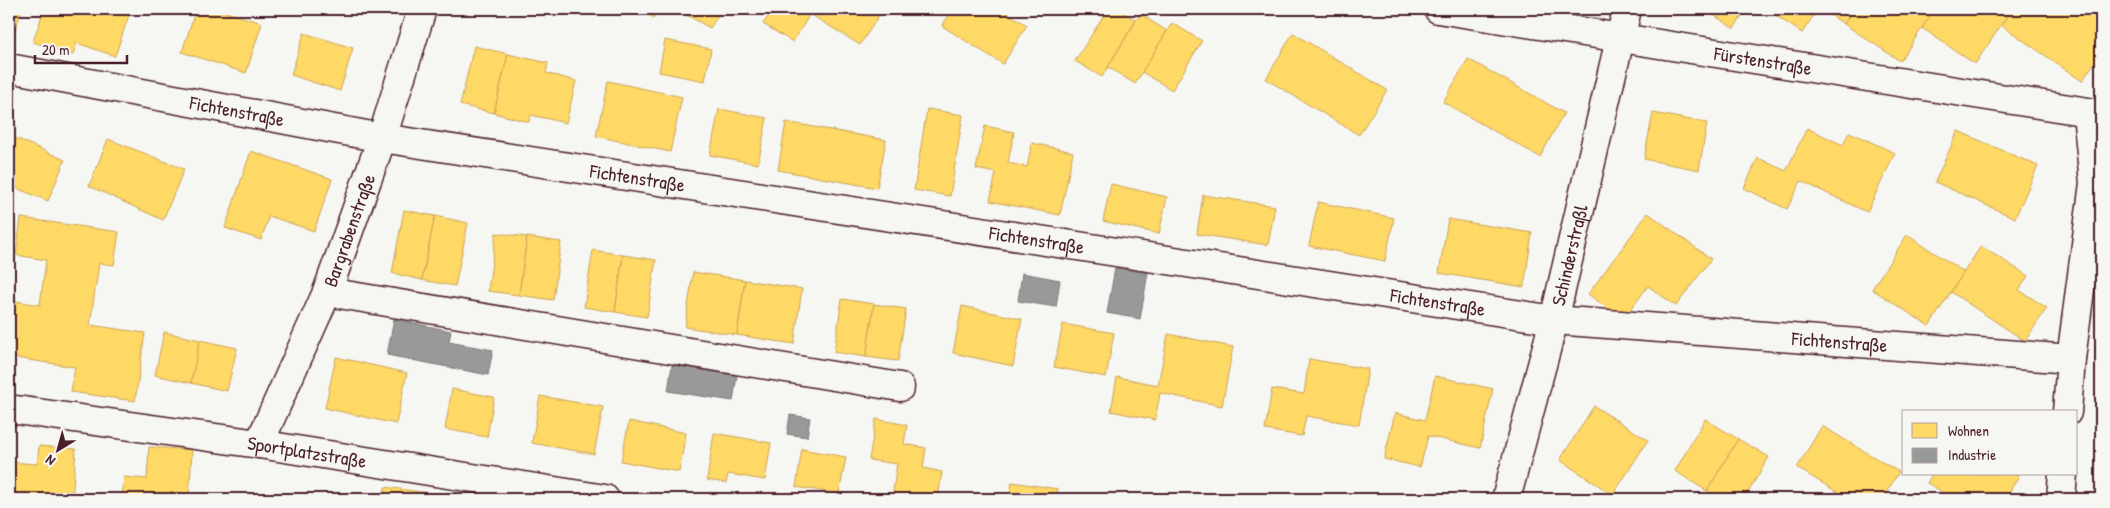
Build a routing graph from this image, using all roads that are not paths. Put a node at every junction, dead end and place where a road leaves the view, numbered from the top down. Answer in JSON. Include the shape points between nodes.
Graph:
{"nodes":[{"id":1,"x":422,"y":9,"type":"edge"},
{"id":2,"x":1438,"y":9,"type":"edge"},
{"id":3,"x":1627,"y":9,"type":"edge"},
{"id":4,"x":1619,"y":38,"type":"junction"},
{"id":5,"x":9,"y":68,"type":"edge"},
{"id":6,"x":2094,"y":114,"type":"edge"},
{"id":7,"x":382,"y":138,"type":"junction"},
{"id":8,"x":327,"y":292,"type":"junction"},
{"id":9,"x":1554,"y":320,"type":"junction"},
{"id":10,"x":2071,"y":359,"type":"junction"},
{"id":11,"x":900,"y":387,"type":"dead end"},
{"id":12,"x":9,"y":409,"type":"edge"},
{"id":13,"x":2068,"y":410,"type":"edge"},
{"id":14,"x":259,"y":444,"type":"junction"},
{"id":15,"x":2063,"y":476,"type":"edge"},
{"id":16,"x":605,"y":499,"type":"edge"},
{"id":17,"x":1506,"y":499,"type":"edge"},
{"id":18,"x":2061,"y":499,"type":"edge"}],
"edges":[{"from":1,"to":7,"type":"street","name":"Bargrabenstraße"},
{"from":2,"to":4,"type":"street","name":"Fürstenstraße"},
{"from":3,"to":4,"type":"street","name":"Schinderstraßl"},
{"from":4,"to":6,"type":"street","name":"Fürstenstraße"},
{"from":4,"to":9,"type":"street","name":"Schinderstraßl"},
{"from":5,"to":7,"type":"street","name":"Fichtenstraße"},
{"from":6,"to":10,"type":"street","name":"Fürstenstraße","via":[[2094,183]]},
{"from":7,"to":8,"type":"street","name":"Bargrabenstraße"},
{"from":7,"to":9,"type":"street","name":"Fichtenstraße"},
{"from":8,"to":11,"type":"street"},
{"from":8,"to":14,"type":"street","name":"Bargrabenstraße"},
{"from":9,"to":10,"type":"street","name":"Fichtenstraße"},
{"from":9,"to":17,"type":"street","name":"Schinderstraßl"},
{"from":10,"to":13,"type":"street","name":"Fürstenstraße"},
{"from":12,"to":14,"type":"street","name":"Sportplatzstraße"},
{"from":14,"to":16,"type":"street","name":"Sportplatzstraße"},
{"from":15,"to":18,"type":"street"}]}
